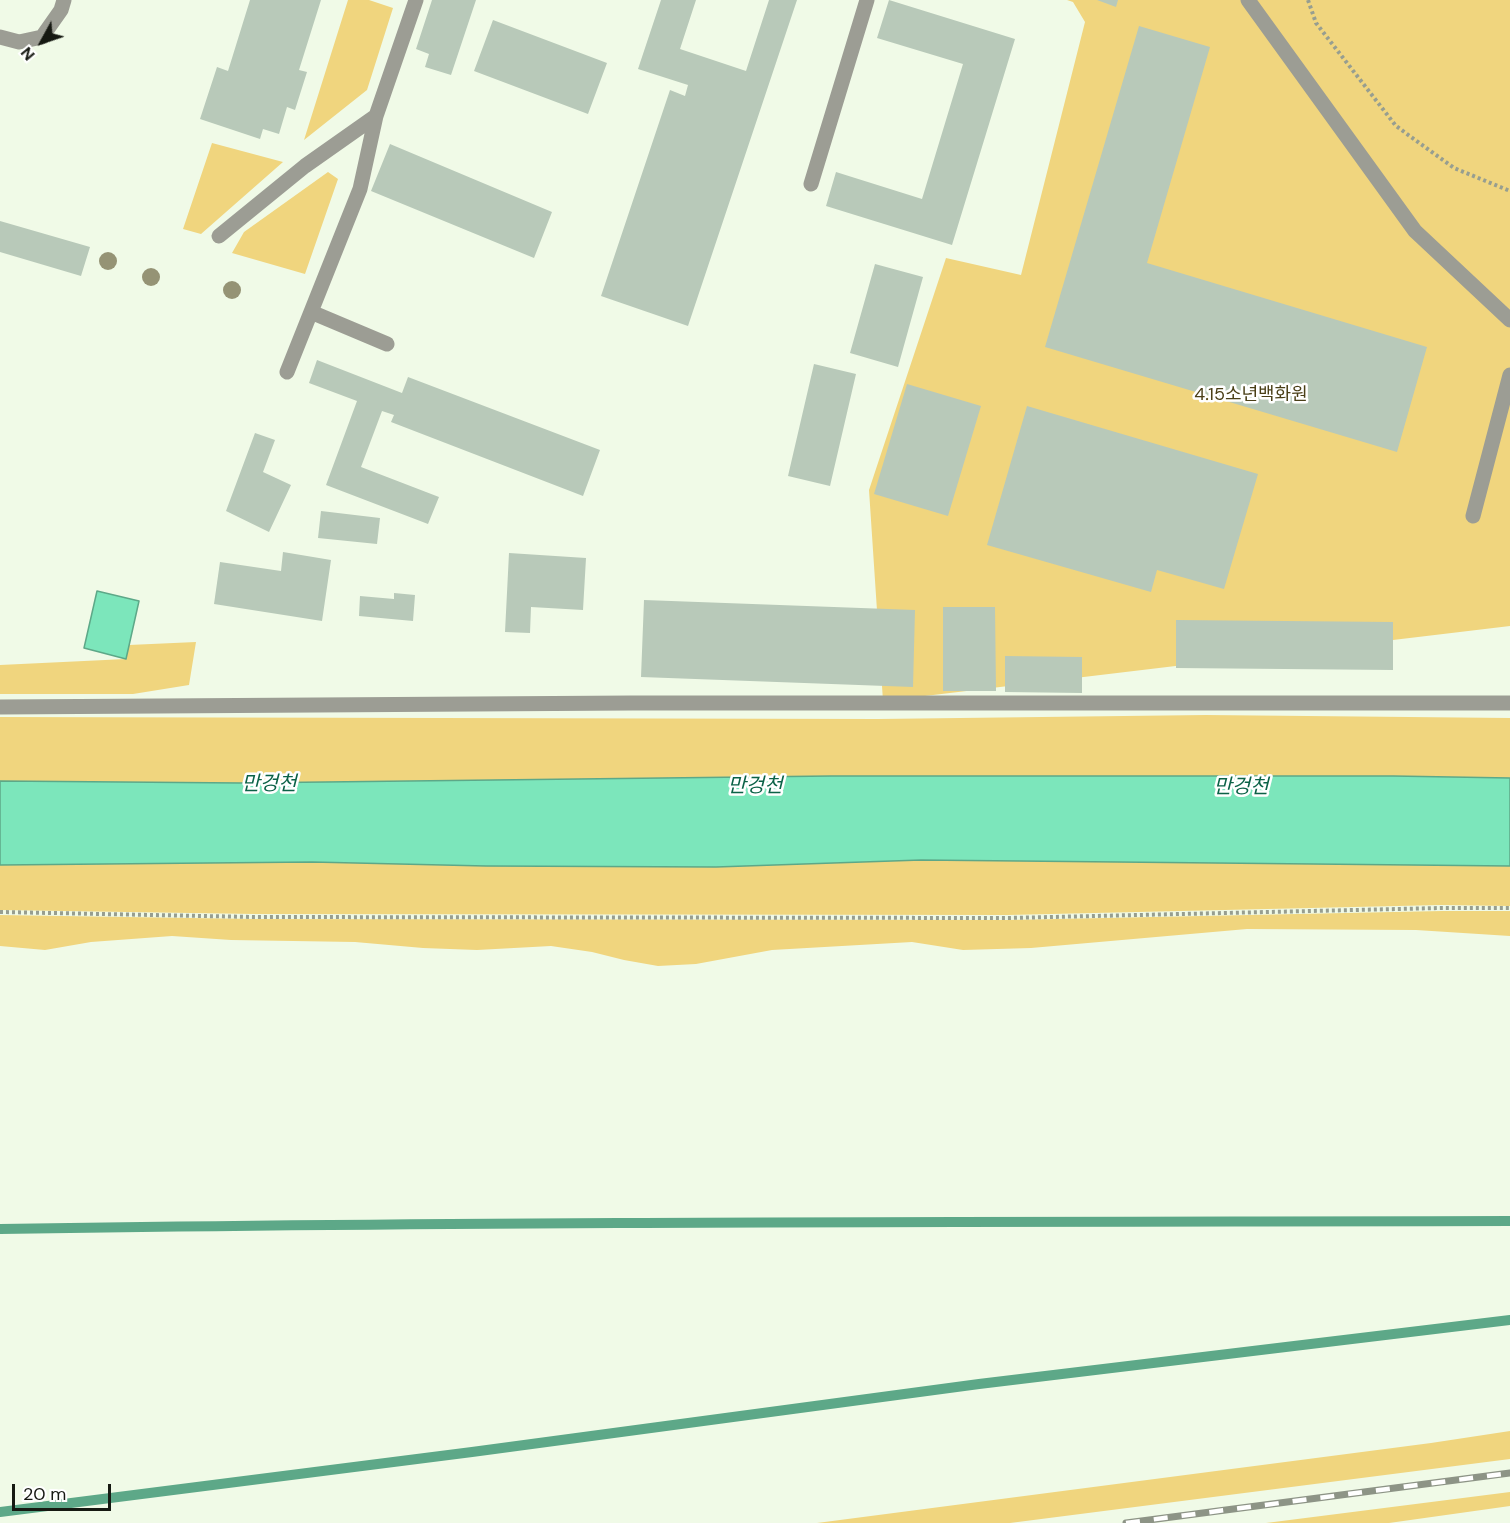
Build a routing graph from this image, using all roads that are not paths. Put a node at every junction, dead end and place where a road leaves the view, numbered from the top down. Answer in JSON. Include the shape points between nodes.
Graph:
{"nodes":[{"id":1,"x":64,"y":0,"type":"edge"},
{"id":2,"x":416,"y":0,"type":"edge"},
{"id":3,"x":867,"y":0,"type":"edge"},
{"id":4,"x":1248,"y":0,"type":"edge"},
{"id":5,"x":0,"y":37,"type":"edge"},
{"id":6,"x":376,"y":116,"type":"junction"},
{"id":7,"x":811,"y":184,"type":"dead end"},
{"id":8,"x":219,"y":236,"type":"dead end"},
{"id":9,"x":311,"y":312,"type":"junction"},
{"id":10,"x":1510,"y":320,"type":"edge"},
{"id":11,"x":387,"y":344,"type":"dead end"},
{"id":12,"x":287,"y":372,"type":"dead end"},
{"id":13,"x":1510,"y":375,"type":"edge"},
{"id":14,"x":1473,"y":516,"type":"dead end"},
{"id":15,"x":1510,"y":703,"type":"edge"},
{"id":16,"x":0,"y":707,"type":"edge"}],
"edges":[{"from":1,"to":5,"type":"street","via":[[42,37],[19,42]]},
{"from":2,"to":6,"type":"street"},
{"from":3,"to":7,"type":"street"},
{"from":4,"to":10,"type":"street","via":[[1415,231]]},
{"from":6,"to":8,"type":"street","via":[[305,166]]},
{"from":6,"to":9,"type":"street","via":[[360,189]]},
{"from":9,"to":11,"type":"street"},
{"from":9,"to":12,"type":"street"},
{"from":13,"to":14,"type":"street"},
{"from":15,"to":16,"type":"street"}]}
